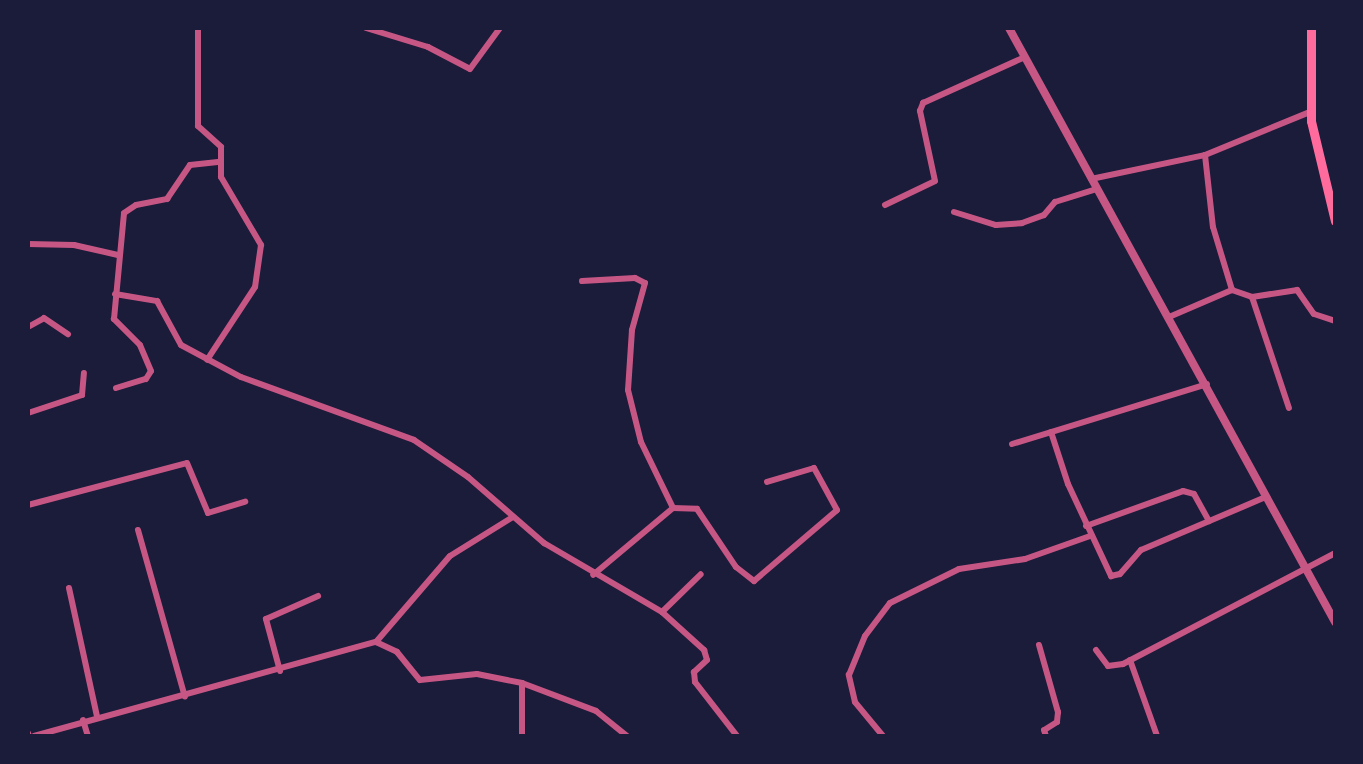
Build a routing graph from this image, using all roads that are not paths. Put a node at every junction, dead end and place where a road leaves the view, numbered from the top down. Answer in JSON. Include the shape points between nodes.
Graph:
{"nodes":[{"id":1,"x":198,"y":28,"type":"edge"},
{"id":2,"x":366,"y":28,"type":"edge"},
{"id":3,"x":500,"y":28,"type":"edge"},
{"id":4,"x":1009,"y":28,"type":"edge"},
{"id":5,"x":1311,"y":28,"type":"edge"},
{"id":6,"x":1025,"y":57,"type":"junction"},
{"id":7,"x":1310,"y":112,"type":"junction"},
{"id":8,"x":1205,"y":155,"type":"junction"},
{"id":9,"x":218,"y":162,"type":"junction"},
{"id":10,"x":1091,"y":179,"type":"junction"},
{"id":11,"x":1097,"y":189,"type":"junction"},
{"id":12,"x":885,"y":205,"type":"dead end"},
{"id":13,"x":954,"y":212,"type":"dead end"},
{"id":14,"x":1335,"y":221,"type":"edge"},
{"id":15,"x":28,"y":244,"type":"edge"},
{"id":16,"x":118,"y":255,"type":"junction"},
{"id":17,"x":582,"y":281,"type":"dead end"},
{"id":18,"x":1232,"y":290,"type":"junction"},
{"id":19,"x":115,"y":294,"type":"junction"},
{"id":20,"x":1252,"y":297,"type":"junction"},
{"id":21,"x":1169,"y":317,"type":"junction"},
{"id":22,"x":1335,"y":321,"type":"edge"},
{"id":23,"x":28,"y":327,"type":"edge"},
{"id":24,"x":68,"y":334,"type":"dead end"},
{"id":25,"x":207,"y":360,"type":"junction"},
{"id":26,"x":84,"y":373,"type":"dead end"},
{"id":27,"x":1207,"y":384,"type":"junction"},
{"id":28,"x":116,"y":388,"type":"dead end"},
{"id":29,"x":1289,"y":408,"type":"dead end"},
{"id":30,"x":28,"y":413,"type":"edge"},
{"id":31,"x":1051,"y":432,"type":"junction"},
{"id":32,"x":1012,"y":444,"type":"dead end"},
{"id":33,"x":767,"y":482,"type":"dead end"},
{"id":34,"x":1266,"y":497,"type":"junction"},
{"id":35,"x":245,"y":502,"type":"dead end"},
{"id":36,"x":28,"y":505,"type":"edge"},
{"id":37,"x":673,"y":508,"type":"junction"},
{"id":38,"x":513,"y":517,"type":"junction"},
{"id":39,"x":1209,"y":521,"type":"junction"},
{"id":40,"x":1086,"y":526,"type":"junction"},
{"id":41,"x":138,"y":530,"type":"dead end"},
{"id":42,"x":1090,"y":536,"type":"junction"},
{"id":43,"x":1335,"y":553,"type":"edge"},
{"id":44,"x":1304,"y":570,"type":"junction"},
{"id":45,"x":701,"y":574,"type":"dead end"},
{"id":46,"x":593,"y":575,"type":"junction"},
{"id":47,"x":69,"y":588,"type":"dead end"},
{"id":48,"x":318,"y":596,"type":"dead end"},
{"id":49,"x":662,"y":612,"type":"junction"},
{"id":50,"x":1335,"y":622,"type":"edge"},
{"id":51,"x":376,"y":642,"type":"junction"},
{"id":52,"x":1039,"y":645,"type":"dead end"},
{"id":53,"x":1096,"y":650,"type":"dead end"},
{"id":54,"x":1130,"y":660,"type":"junction"},
{"id":55,"x":280,"y":671,"type":"junction"},
{"id":56,"x":522,"y":683,"type":"junction"},
{"id":57,"x":185,"y":697,"type":"junction"},
{"id":58,"x":97,"y":716,"type":"junction"},
{"id":59,"x":83,"y":720,"type":"junction"},
{"id":60,"x":30,"y":735,"type":"edge"},
{"id":61,"x":88,"y":736,"type":"edge"},
{"id":62,"x":522,"y":736,"type":"edge"},
{"id":63,"x":627,"y":736,"type":"edge"},
{"id":64,"x":737,"y":736,"type":"edge"},
{"id":65,"x":883,"y":736,"type":"edge"},
{"id":66,"x":1046,"y":736,"type":"edge"},
{"id":67,"x":1157,"y":736,"type":"edge"}],
"edges":[{"from":1,"to":9,"type":"street","via":[[196,115],[201,132],[221,147]]},
{"from":2,"to":3,"type":"street","via":[[428,47],[470,69]]},
{"from":4,"to":6,"type":"street"},
{"from":5,"to":7,"type":"main road"},
{"from":6,"to":10,"type":"street"},
{"from":6,"to":12,"type":"street","via":[[923,103],[920,111],[935,181]]},
{"from":7,"to":8,"type":"street"},
{"from":7,"to":14,"type":"main road"},
{"from":8,"to":10,"type":"street"},
{"from":8,"to":18,"type":"street","via":[[1213,227]]},
{"from":9,"to":16,"type":"street","via":[[190,165],[167,199],[127,209]]},
{"from":9,"to":25,"type":"street","via":[[221,177],[258,235],[260,257],[255,287]]},
{"from":10,"to":11,"type":"street"},
{"from":11,"to":13,"type":"street","via":[[1055,202],[1044,215],[1022,223],[996,225]]},
{"from":11,"to":21,"type":"street"},
{"from":15,"to":16,"type":"street","via":[[74,245]]},
{"from":16,"to":19,"type":"street"},
{"from":17,"to":37,"type":"street","via":[[635,278],[645,283],[630,342],[628,390],[641,442]]},
{"from":18,"to":20,"type":"street"},
{"from":18,"to":21,"type":"street"},
{"from":19,"to":25,"type":"street","via":[[157,301],[176,340]]},
{"from":19,"to":28,"type":"street","via":[[115,323],[140,345],[151,371],[146,379]]},
{"from":20,"to":22,"type":"street","via":[[1297,290],[1314,314]]},
{"from":20,"to":29,"type":"street"},
{"from":21,"to":27,"type":"street"},
{"from":23,"to":24,"type":"street","via":[[44,318]]},
{"from":25,"to":38,"type":"street","via":[[401,434],[460,471]]},
{"from":26,"to":30,"type":"street","via":[[82,395]]},
{"from":27,"to":31,"type":"street"},
{"from":27,"to":34,"type":"street"},
{"from":31,"to":32,"type":"street"},
{"from":31,"to":40,"type":"street"},
{"from":33,"to":37,"type":"street","via":[[814,468],[837,510],[754,581],[736,567],[695,507]]},
{"from":34,"to":39,"type":"street"},
{"from":34,"to":44,"type":"street"},
{"from":35,"to":36,"type":"street","via":[[208,513],[187,463]]},
{"from":37,"to":46,"type":"street"},
{"from":38,"to":46,"type":"street"},
{"from":38,"to":51,"type":"street","via":[[450,556]]},
{"from":39,"to":40,"type":"street","via":[[1196,497],[1183,491]]},
{"from":39,"to":42,"type":"street","via":[[1137,552],[1113,576]]},
{"from":40,"to":42,"type":"street"},
{"from":41,"to":57,"type":"street"},
{"from":42,"to":65,"type":"street","via":[[1025,559],[959,569],[890,603],[865,636],[849,675],[855,702]]},
{"from":43,"to":44,"type":"street"},
{"from":44,"to":50,"type":"street"},
{"from":44,"to":54,"type":"street"},
{"from":45,"to":49,"type":"street"},
{"from":46,"to":49,"type":"street"},
{"from":47,"to":58,"type":"street"},
{"from":48,"to":55,"type":"street","via":[[266,619]]},
{"from":49,"to":64,"type":"street","via":[[704,650],[707,660],[694,672],[695,682]]},
{"from":51,"to":55,"type":"street"},
{"from":51,"to":56,"type":"street","via":[[397,652],[420,680],[477,674]]},
{"from":52,"to":66,"type":"street","via":[[1058,712],[1057,722],[1044,730]]},
{"from":53,"to":54,"type":"street","via":[[1108,666]]},
{"from":54,"to":67,"type":"street"},
{"from":55,"to":57,"type":"street"},
{"from":56,"to":62,"type":"street"},
{"from":56,"to":63,"type":"street","via":[[596,711]]},
{"from":57,"to":58,"type":"street"},
{"from":58,"to":59,"type":"street"},
{"from":59,"to":60,"type":"street"},
{"from":59,"to":61,"type":"street"}]}
